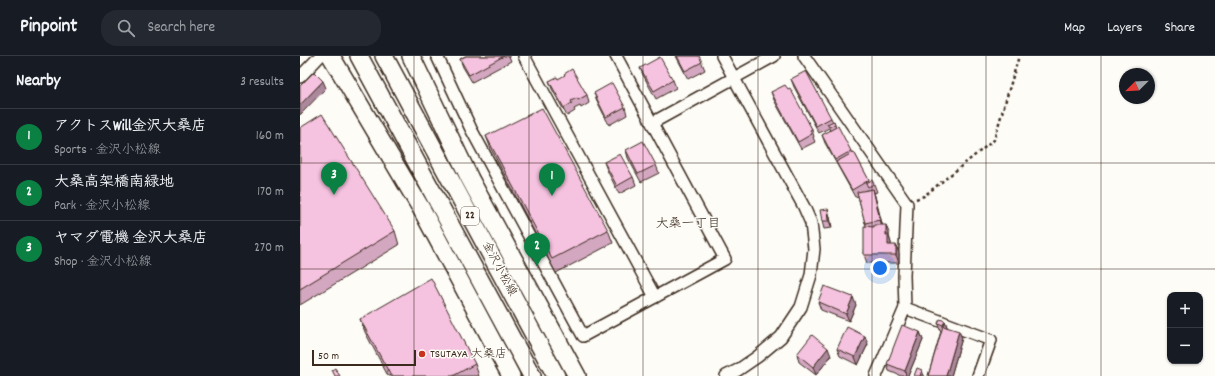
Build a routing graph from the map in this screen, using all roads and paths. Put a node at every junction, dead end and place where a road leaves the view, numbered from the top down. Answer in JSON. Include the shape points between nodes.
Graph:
{"nodes":[{"id":1,"x":320,"y":56,"type":"edge"},
{"id":2,"x":330,"y":56,"type":"edge"},
{"id":3,"x":342,"y":56,"type":"edge"},
{"id":4,"x":359,"y":56,"type":"edge"},
{"id":5,"x":384,"y":56,"type":"edge"},
{"id":6,"x":402,"y":56,"type":"edge"},
{"id":7,"x":411,"y":56,"type":"edge"},
{"id":8,"x":524,"y":56,"type":"edge"},
{"id":9,"x":616,"y":56,"type":"edge"},
{"id":10,"x":722,"y":56,"type":"edge"},
{"id":11,"x":774,"y":56,"type":"edge"},
{"id":12,"x":804,"y":56,"type":"edge"},
{"id":13,"x":1019,"y":56,"type":"edge"},
{"id":14,"x":442,"y":59,"type":"edge"},
{"id":15,"x":300,"y":77,"type":"edge"},
{"id":16,"x":734,"y":77,"type":"junction"},
{"id":17,"x":652,"y":123,"type":"junction"},
{"id":18,"x":470,"y":180,"type":"junction"},
{"id":19,"x":907,"y":204,"type":"junction"},
{"id":20,"x":422,"y":210,"type":"junction"},
{"id":21,"x":655,"y":297,"type":"junction"},
{"id":22,"x":905,"y":308,"type":"junction"},
{"id":23,"x":511,"y":376,"type":"edge"},
{"id":24,"x":532,"y":376,"type":"edge"},
{"id":25,"x":556,"y":376,"type":"edge"},
{"id":26,"x":577,"y":376,"type":"edge"},
{"id":27,"x":726,"y":376,"type":"edge"},
{"id":28,"x":876,"y":376,"type":"edge"},
{"id":29,"x":978,"y":376,"type":"edge"}],
"edges":[{"from":1,"to":15,"type":"street"},
{"from":2,"to":20,"type":"main road"},
{"from":3,"to":20,"type":"main road"},
{"from":4,"to":24,"type":"main road","name":"金沢小松線","number":"22"},
{"from":5,"to":25,"type":"main road","name":"金沢小松線","number":"22"},
{"from":6,"to":18,"type":"main road","number":"22"},
{"from":7,"to":18,"type":"main road","number":"22"},
{"from":8,"to":21,"type":"street"},
{"from":9,"to":17,"type":"street"},
{"from":10,"to":16,"type":"street"},
{"from":11,"to":16,"type":"street"},
{"from":12,"to":19,"type":"street"},
{"from":13,"to":19,"type":"path","via":[[994,140],[924,196]]},
{"from":14,"to":21,"type":"street","via":[[470,129],[582,336]]},
{"from":16,"to":17,"type":"street"},
{"from":16,"to":27,"type":"street","via":[[804,207],[811,223],[814,249],[811,275],[801,307],[781,337],[757,357]]},
{"from":17,"to":21,"type":"street","via":[[725,259]]},
{"from":18,"to":26,"type":"main road","number":"22"},
{"from":19,"to":22,"type":"street"},
{"from":20,"to":23,"type":"main road"},
{"from":22,"to":28,"type":"street"},
{"from":22,"to":29,"type":"street","via":[[991,340]]}]}
